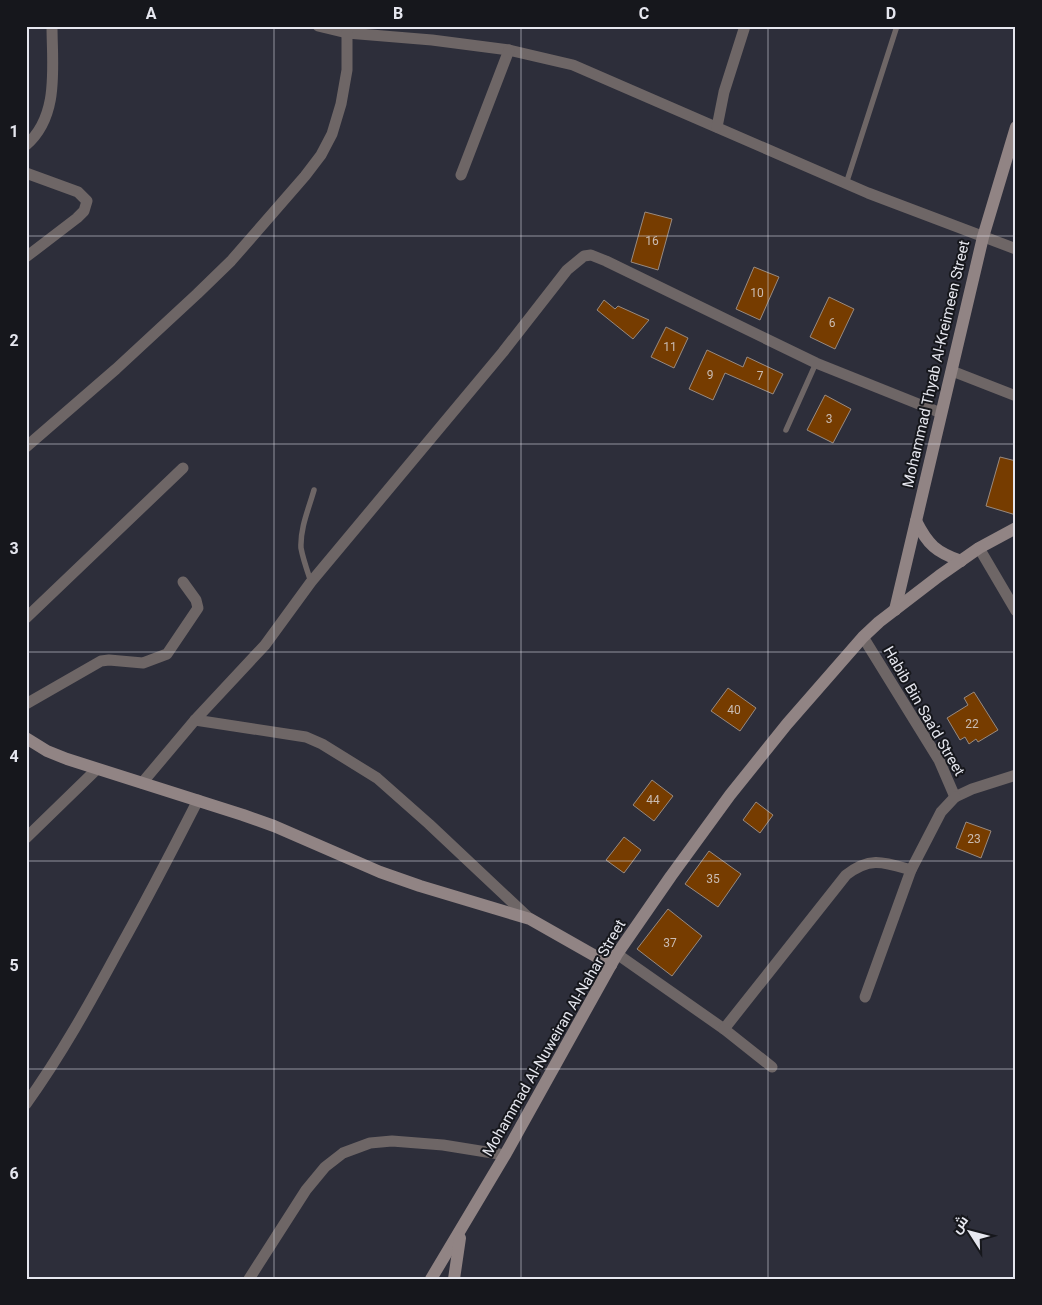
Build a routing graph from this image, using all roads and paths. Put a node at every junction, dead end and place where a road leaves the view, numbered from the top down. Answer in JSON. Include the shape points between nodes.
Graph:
{"nodes":[{"id":1,"x":52,"y":26,"type":"edge"},
{"id":2,"x":318,"y":26,"type":"edge"},
{"id":3,"x":745,"y":26,"type":"edge"},
{"id":4,"x":897,"y":26,"type":"edge"},
{"id":5,"x":347,"y":32,"type":"junction"},
{"id":6,"x":509,"y":50,"type":"junction"},
{"id":7,"x":717,"y":127,"type":"junction"},
{"id":8,"x":1016,"y":127,"type":"edge"},
{"id":9,"x":1013,"y":144,"type":"edge"},
{"id":10,"x":26,"y":145,"type":"edge"},
{"id":11,"x":26,"y":173,"type":"edge"},
{"id":12,"x":461,"y":175,"type":"dead end"},
{"id":13,"x":846,"y":184,"type":"junction"},
{"id":14,"x":983,"y":237,"type":"junction"},
{"id":15,"x":1016,"y":249,"type":"edge"},
{"id":16,"x":26,"y":257,"type":"edge"},
{"id":17,"x":816,"y":363,"type":"junction"},
{"id":18,"x":952,"y":371,"type":"junction"},
{"id":19,"x":1016,"y":396,"type":"edge"},
{"id":20,"x":941,"y":413,"type":"junction"},
{"id":21,"x":786,"y":430,"type":"dead end"},
{"id":22,"x":26,"y":447,"type":"edge"},
{"id":23,"x":183,"y":468,"type":"dead end"},
{"id":24,"x":314,"y":490,"type":"dead end"},
{"id":25,"x":916,"y":521,"type":"junction"},
{"id":26,"x":1016,"y":528,"type":"edge"},
{"id":27,"x":979,"y":548,"type":"junction"},
{"id":28,"x":961,"y":561,"type":"junction"},
{"id":29,"x":183,"y":582,"type":"dead end"},
{"id":30,"x":311,"y":582,"type":"junction"},
{"id":31,"x":895,"y":610,"type":"junction"},
{"id":32,"x":1016,"y":611,"type":"edge"},
{"id":33,"x":26,"y":618,"type":"edge"},
{"id":34,"x":863,"y":637,"type":"junction"},
{"id":35,"x":26,"y":704,"type":"edge"},
{"id":36,"x":196,"y":720,"type":"junction"},
{"id":37,"x":26,"y":738,"type":"edge"},
{"id":38,"x":96,"y":769,"type":"junction"},
{"id":39,"x":1016,"y":775,"type":"edge"},
{"id":40,"x":142,"y":783,"type":"junction"},
{"id":41,"x":956,"y":797,"type":"junction"},
{"id":42,"x":198,"y":800,"type":"junction"},
{"id":43,"x":26,"y":838,"type":"edge"},
{"id":44,"x":911,"y":870,"type":"junction"},
{"id":45,"x":530,"y":919,"type":"junction"},
{"id":46,"x":618,"y":954,"type":"junction"},
{"id":47,"x":611,"y":965,"type":"junction"},
{"id":48,"x":865,"y":997,"type":"dead end"},
{"id":49,"x":724,"y":1029,"type":"junction"},
{"id":50,"x":772,"y":1067,"type":"dead end"},
{"id":51,"x":26,"y":1104,"type":"edge"},
{"id":52,"x":505,"y":1155,"type":"junction"},
{"id":53,"x":461,"y":1231,"type":"junction"},
{"id":54,"x":249,"y":1279,"type":"edge"},
{"id":55,"x":431,"y":1279,"type":"edge"},
{"id":56,"x":454,"y":1279,"type":"edge"}],
"edges":[{"from":1,"to":10,"type":"street","via":[[50,102],[37,134]]},
{"from":2,"to":5,"type":"street"},
{"from":3,"to":7,"type":"street","via":[[724,92]]},
{"from":4,"to":13,"type":"lane"},
{"from":5,"to":6,"type":"street"},
{"from":5,"to":22,"type":"street","via":[[347,70],[332,134],[305,176],[217,274],[116,369]]},
{"from":6,"to":7,"type":"street","via":[[573,65]]},
{"from":6,"to":12,"type":"street"},
{"from":7,"to":13,"type":"street"},
{"from":8,"to":9,"type":"street","name":"Mohammad Thyab Al-Kreimeen Street"},
{"from":9,"to":14,"type":"street","name":"Mohammad Thyab Al-Kreimeen Street"},
{"from":11,"to":16,"type":"street","via":[[78,192],[87,202],[77,218]]},
{"from":13,"to":14,"type":"street"},
{"from":14,"to":15,"type":"street"},
{"from":14,"to":18,"type":"street","name":"Mohammad Thyab Al-Kreimeen Street"},
{"from":17,"to":20,"type":"street"},
{"from":17,"to":21,"type":"lane"},
{"from":17,"to":30,"type":"street","via":[[606,261],[591,255],[584,256],[567,270]]},
{"from":18,"to":19,"type":"street"},
{"from":18,"to":20,"type":"street","name":"Mohammad Thyab Al-Kreimeen Street"},
{"from":20,"to":25,"type":"street","name":"Mohammad Thyab Al-Kreimeen Street"},
{"from":23,"to":33,"type":"street"},
{"from":24,"to":30,"type":"lane","via":[[302,530],[301,546]]},
{"from":25,"to":28,"type":"street","via":[[928,543]]},
{"from":25,"to":31,"type":"street","name":"Mohammad Thyab Al-Kreimeen Street"},
{"from":26,"to":27,"type":"street","name":"Mohammad Al-Nuweiran Al-Nahar Street"},
{"from":27,"to":28,"type":"street","name":"Mohammad Al-Nuweiran Al-Nahar Street"},
{"from":27,"to":32,"type":"street"},
{"from":28,"to":31,"type":"street","name":"Mohammad Al-Nuweiran Al-Nahar Street"},
{"from":29,"to":35,"type":"street","via":[[198,608],[166,654],[143,662],[101,661]]},
{"from":30,"to":36,"type":"street","via":[[265,646]]},
{"from":31,"to":34,"type":"street","name":"Mohammad Al-Nuweiran Al-Nahar Street"},
{"from":34,"to":41,"type":"street","name":"Habib Bin Saa'd Street","via":[[939,760]]},
{"from":34,"to":46,"type":"street","name":"Mohammad Al-Nuweiran Al-Nahar Street","via":[[798,710],[730,795]]},
{"from":36,"to":40,"type":"street"},
{"from":36,"to":45,"type":"street","via":[[306,737],[322,744],[377,778]]},
{"from":37,"to":38,"type":"street","via":[[47,751]]},
{"from":38,"to":40,"type":"street"},
{"from":38,"to":43,"type":"street"},
{"from":39,"to":41,"type":"street","name":"Habib Bin Saa'd Street"},
{"from":40,"to":42,"type":"street"},
{"from":41,"to":44,"type":"street","via":[[941,812]]},
{"from":42,"to":45,"type":"street","via":[[274,826],[380,872]]},
{"from":42,"to":51,"type":"street","via":[[94,995]]},
{"from":44,"to":48,"type":"street"},
{"from":44,"to":49,"type":"street","via":[[876,861],[853,869]]},
{"from":45,"to":47,"type":"street"},
{"from":46,"to":47,"type":"street","name":"Mohammad Al-Nuweiran Al-Nahar Street"},
{"from":46,"to":49,"type":"street"},
{"from":47,"to":52,"type":"street","name":"Mohammad Al-Nuweiran Al-Nahar Street"},
{"from":49,"to":50,"type":"street"},
{"from":52,"to":53,"type":"street","name":"Mohammad Al-Nuweiran Al-Nahar Street"},
{"from":52,"to":54,"type":"street","via":[[443,1144],[392,1141],[370,1143],[350,1150],[325,1167],[306,1190]]},
{"from":53,"to":55,"type":"street","name":"Mohammad Al-Nuweiran Al-Nahar Street"},
{"from":53,"to":56,"type":"street","name":"Mohammad Al-Nuweiran Al-Nahar Street"}]}
